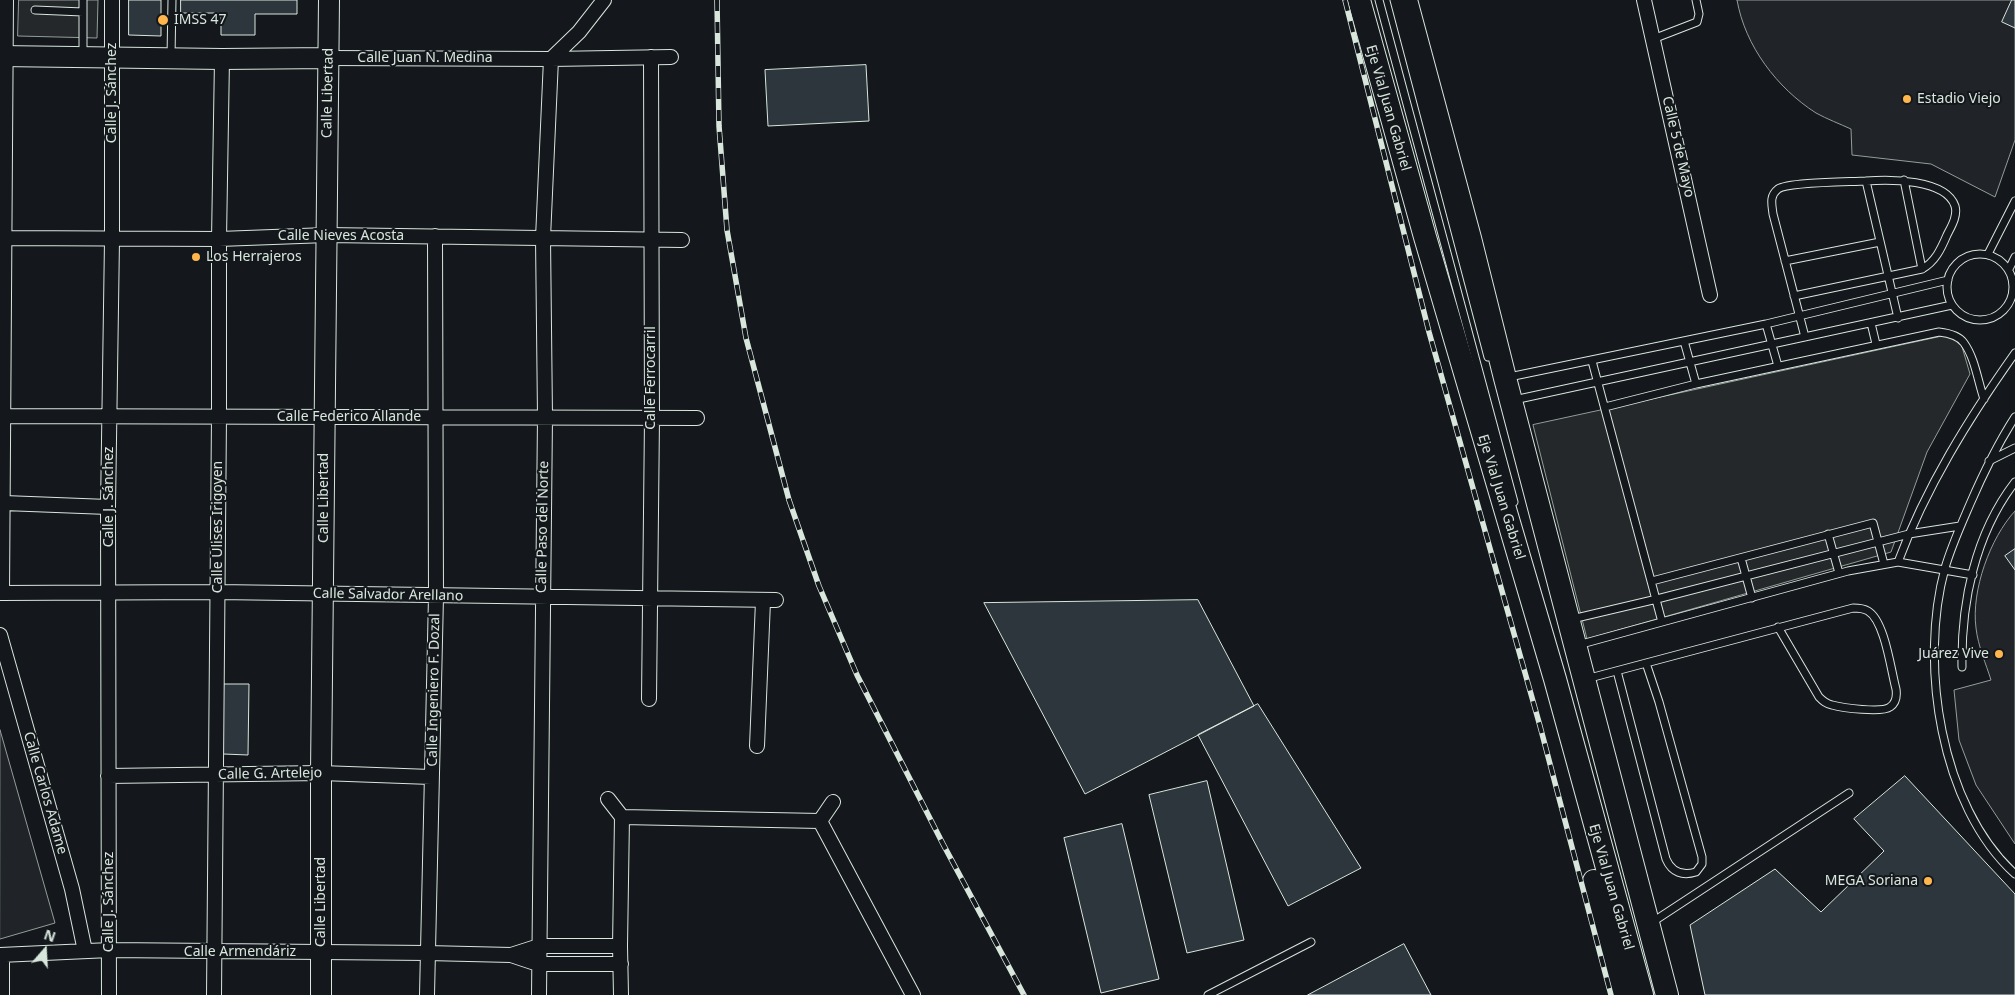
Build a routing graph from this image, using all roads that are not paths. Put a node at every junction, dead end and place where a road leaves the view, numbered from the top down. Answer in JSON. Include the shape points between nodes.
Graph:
{"nodes":[{"id":1,"x":6,"y":0,"type":"edge"},
{"id":2,"x":83,"y":0,"type":"edge"},
{"id":3,"x":112,"y":0,"type":"edge"},
{"id":4,"x":172,"y":0,"type":"edge"},
{"id":5,"x":329,"y":0,"type":"edge"},
{"id":6,"x":604,"y":0,"type":"edge"},
{"id":7,"x":1359,"y":0,"type":"edge"},
{"id":8,"x":1379,"y":0,"type":"edge"},
{"id":9,"x":1394,"y":0,"type":"edge"},
{"id":10,"x":1406,"y":0,"type":"edge"},
{"id":11,"x":1644,"y":0,"type":"edge"},
{"id":12,"x":1696,"y":0,"type":"edge"},
{"id":13,"x":35,"y":10,"type":"dead end"},
{"id":14,"x":83,"y":12,"type":"junction"},
{"id":15,"x":1653,"y":39,"type":"junction"},
{"id":16,"x":3,"y":56,"type":"edge"},
{"id":17,"x":651,"y":57,"type":"junction"},
{"id":18,"x":670,"y":57,"type":"dead end"},
{"id":19,"x":83,"y":58,"type":"junction"},
{"id":20,"x":112,"y":58,"type":"junction"},
{"id":21,"x":171,"y":58,"type":"junction"},
{"id":22,"x":329,"y":58,"type":"junction"},
{"id":23,"x":222,"y":59,"type":"junction"},
{"id":24,"x":550,"y":59,"type":"junction"},
{"id":25,"x":1904,"y":180,"type":"junction"},
{"id":26,"x":1866,"y":181,"type":"junction"},
{"id":27,"x":2015,"y":202,"type":"edge"},
{"id":28,"x":327,"y":236,"type":"junction"},
{"id":29,"x":435,"y":236,"type":"junction"},
{"id":30,"x":3,"y":238,"type":"edge"},
{"id":31,"x":543,"y":238,"type":"junction"},
{"id":32,"x":219,"y":239,"type":"junction"},
{"id":33,"x":112,"y":240,"type":"junction"},
{"id":34,"x":650,"y":240,"type":"junction"},
{"id":35,"x":682,"y":240,"type":"dead end"},
{"id":36,"x":1880,"y":242,"type":"junction"},
{"id":37,"x":1988,"y":254,"type":"junction"},
{"id":38,"x":2015,"y":257,"type":"edge"},
{"id":39,"x":1785,"y":260,"type":"junction"},
{"id":40,"x":1922,"y":269,"type":"junction"},
{"id":41,"x":2009,"y":269,"type":"junction"},
{"id":42,"x":1887,"y":276,"type":"junction"},
{"id":43,"x":1948,"y":280,"type":"junction"},
{"id":44,"x":1892,"y":293,"type":"junction"},
{"id":45,"x":2014,"y":294,"type":"edge"},
{"id":46,"x":1710,"y":295,"type":"dead end"},
{"id":47,"x":1794,"y":296,"type":"junction"},
{"id":48,"x":1952,"y":305,"type":"junction"},
{"id":49,"x":1799,"y":315,"type":"junction"},
{"id":50,"x":1898,"y":318,"type":"junction"},
{"id":51,"x":1871,"y":323,"type":"junction"},
{"id":52,"x":1766,"y":324,"type":"junction"},
{"id":53,"x":1805,"y":337,"type":"junction"},
{"id":54,"x":1684,"y":341,"type":"junction"},
{"id":55,"x":1772,"y":344,"type":"junction"},
{"id":56,"x":1876,"y":344,"type":"junction"},
{"id":57,"x":2015,"y":353,"type":"edge"},
{"id":58,"x":1592,"y":361,"type":"junction"},
{"id":59,"x":1689,"y":362,"type":"junction"},
{"id":60,"x":1778,"y":366,"type":"junction"},
{"id":61,"x":1497,"y":371,"type":"junction"},
{"id":62,"x":1598,"y":381,"type":"junction"},
{"id":63,"x":1696,"y":384,"type":"junction"},
{"id":64,"x":1984,"y":399,"type":"junction"},
{"id":65,"x":1511,"y":400,"type":"junction"},
{"id":66,"x":1605,"y":407,"type":"junction"},
{"id":67,"x":2,"y":416,"type":"edge"},
{"id":68,"x":110,"y":416,"type":"junction"},
{"id":69,"x":219,"y":416,"type":"junction"},
{"id":70,"x":325,"y":416,"type":"junction"},
{"id":71,"x":435,"y":417,"type":"junction"},
{"id":72,"x":545,"y":417,"type":"junction"},
{"id":73,"x":2015,"y":417,"type":"edge"},
{"id":74,"x":652,"y":418,"type":"junction"},
{"id":75,"x":697,"y":418,"type":"dead end"},
{"id":76,"x":2015,"y":448,"type":"edge"},
{"id":77,"x":1988,"y":461,"type":"junction"},
{"id":78,"x":2015,"y":482,"type":"edge"},
{"id":79,"x":4,"y":503,"type":"junction"},
{"id":80,"x":108,"y":506,"type":"junction"},
{"id":81,"x":1516,"y":508,"type":"dead end"},
{"id":82,"x":1960,"y":526,"type":"junction"},
{"id":83,"x":1828,"y":534,"type":"junction"},
{"id":84,"x":1909,"y":534,"type":"junction"},
{"id":85,"x":1878,"y":542,"type":"junction"},
{"id":86,"x":1833,"y":553,"type":"junction"},
{"id":87,"x":1741,"y":558,"type":"junction"},
{"id":88,"x":1898,"y":562,"type":"junction"},
{"id":89,"x":1884,"y":564,"type":"junction"},
{"id":90,"x":1945,"y":569,"type":"junction"},
{"id":91,"x":1839,"y":573,"type":"junction"},
{"id":92,"x":1973,"y":575,"type":"junction"},
{"id":93,"x":1746,"y":576,"type":"junction"},
{"id":94,"x":1652,"y":581,"type":"junction"},
{"id":95,"x":1,"y":592,"type":"edge"},
{"id":96,"x":218,"y":592,"type":"junction"},
{"id":97,"x":109,"y":593,"type":"junction"},
{"id":98,"x":324,"y":594,"type":"junction"},
{"id":99,"x":436,"y":596,"type":"junction"},
{"id":100,"x":543,"y":596,"type":"junction"},
{"id":101,"x":650,"y":598,"type":"junction"},
{"id":102,"x":1752,"y":598,"type":"junction"},
{"id":103,"x":1657,"y":599,"type":"junction"},
{"id":104,"x":1568,"y":620,"type":"junction"},
{"id":105,"x":1662,"y":622,"type":"junction"},
{"id":106,"x":1778,"y":627,"type":"junction"},
{"id":107,"x":0,"y":635,"type":"edge"},
{"id":108,"x":1575,"y":645,"type":"junction"},
{"id":109,"x":1646,"y":663,"type":"junction"},
{"id":110,"x":1962,"y":667,"type":"dead end"},
{"id":111,"x":1617,"y":671,"type":"junction"},
{"id":112,"x":1555,"y":680,"type":"junction"},
{"id":113,"x":1584,"y":680,"type":"junction"},
{"id":114,"x":649,"y":699,"type":"dead end"},
{"id":115,"x":757,"y":746,"type":"dead end"},
{"id":116,"x":321,"y":773,"type":"junction"},
{"id":117,"x":215,"y":775,"type":"junction"},
{"id":118,"x":108,"y":776,"type":"junction"},
{"id":119,"x":432,"y":777,"type":"junction"},
{"id":120,"x":1849,"y":793,"type":"dead end"},
{"id":121,"x":608,"y":799,"type":"dead end"},
{"id":122,"x":833,"y":802,"type":"dead end"},
{"id":123,"x":622,"y":818,"type":"junction"},
{"id":124,"x":820,"y":821,"type":"junction"},
{"id":125,"x":2015,"y":874,"type":"edge"},
{"id":126,"x":1649,"y":925,"type":"junction"},
{"id":127,"x":1311,"y":942,"type":"dead end"},
{"id":128,"x":539,"y":946,"type":"junction"},
{"id":129,"x":620,"y":946,"type":"junction"},
{"id":130,"x":110,"y":950,"type":"junction"},
{"id":131,"x":85,"y":951,"type":"junction"},
{"id":132,"x":214,"y":952,"type":"junction"},
{"id":133,"x":321,"y":952,"type":"junction"},
{"id":134,"x":427,"y":953,"type":"junction"},
{"id":135,"x":1,"y":955,"type":"edge"},
{"id":136,"x":511,"y":955,"type":"junction"},
{"id":137,"x":538,"y":964,"type":"junction"},
{"id":138,"x":620,"y":964,"type":"junction"},
{"id":139,"x":2,"y":995,"type":"edge"},
{"id":140,"x":109,"y":995,"type":"edge"},
{"id":141,"x":214,"y":995,"type":"edge"},
{"id":142,"x":321,"y":995,"type":"edge"},
{"id":143,"x":427,"y":995,"type":"edge"},
{"id":144,"x":539,"y":995,"type":"edge"},
{"id":145,"x":621,"y":995,"type":"edge"},
{"id":146,"x":913,"y":995,"type":"edge"},
{"id":147,"x":1208,"y":995,"type":"edge"},
{"id":148,"x":1624,"y":995,"type":"edge"},
{"id":149,"x":1642,"y":995,"type":"edge"},
{"id":150,"x":1667,"y":995,"type":"edge"}],
"edges":[{"from":1,"to":16,"type":"street"},
{"from":2,"to":14,"type":"lane"},
{"from":3,"to":20,"type":"street","name":"Calle J. Sánchez"},
{"from":4,"to":21,"type":"lane"},
{"from":5,"to":22,"type":"street","name":"Calle Libertad"},
{"from":6,"to":24,"type":"street"},
{"from":7,"to":112,"type":"main road","name":"Eje Vial Juan Gabriel","via":[[1425,237],[1514,526]]},
{"from":8,"to":81,"type":"lane"},
{"from":9,"to":61,"type":"lane"},
{"from":10,"to":61,"type":"main road","name":"Eje Vial Juan Gabriel","via":[[1470,238]]},
{"from":11,"to":15,"type":"street","name":"Calle 5 de Mayo"},
{"from":12,"to":15,"type":"lane","via":[[1697,22]]},
{"from":13,"to":14,"type":"lane"},
{"from":14,"to":19,"type":"lane"},
{"from":15,"to":46,"type":"street","name":"Calle 5 de Mayo"},
{"from":16,"to":19,"type":"street","name":"Calle Juan N. Medina"},
{"from":16,"to":30,"type":"street"},
{"from":17,"to":18,"type":"street","name":"Calle Juan N. Medina"},
{"from":17,"to":24,"type":"street","name":"Calle Juan N. Medina"},
{"from":17,"to":34,"type":"street","name":"Calle Ferrocarril"},
{"from":19,"to":20,"type":"street","name":"Calle Juan N. Medina"},
{"from":20,"to":21,"type":"street","name":"Calle Juan N. Medina"},
{"from":20,"to":33,"type":"street","name":"Calle J. Sánchez"},
{"from":21,"to":23,"type":"street","name":"Calle Juan N. Medina"},
{"from":22,"to":23,"type":"street","name":"Calle Juan N. Medina"},
{"from":22,"to":24,"type":"street","name":"Calle Juan N. Medina"},
{"from":22,"to":28,"type":"street","name":"Calle Libertad"},
{"from":23,"to":32,"type":"street","name":"Calle Ulises Irigoyen"},
{"from":24,"to":31,"type":"street","name":"Calle Paso del Norte"},
{"from":25,"to":26,"type":"lane"},
{"from":25,"to":40,"type":"lane"},
{"from":25,"to":40,"type":"lane","via":[[1937,189],[1955,206],[1956,214],[1941,249],[1930,265]]},
{"from":26,"to":36,"type":"lane"},
{"from":26,"to":39,"type":"lane","via":[[1778,189],[1771,200]]},
{"from":27,"to":37,"type":"lane"},
{"from":28,"to":29,"type":"street","name":"Calle Nieves Acosta"},
{"from":28,"to":32,"type":"street","name":"Calle Nieves Acosta"},
{"from":28,"to":70,"type":"street","name":"Calle Libertad"},
{"from":29,"to":31,"type":"street","name":"Calle Nieves Acosta"},
{"from":29,"to":71,"type":"street","name":"Calle Ingeniero F. Dozal"},
{"from":30,"to":33,"type":"street","name":"Calle Nieves Acosta"},
{"from":30,"to":67,"type":"street"},
{"from":31,"to":34,"type":"street","name":"Calle Nieves Acosta"},
{"from":31,"to":72,"type":"street","name":"Calle Paso del Norte"},
{"from":32,"to":33,"type":"street","name":"Calle Nieves Acosta"},
{"from":32,"to":69,"type":"street","name":"Calle Ulises Irigoyen"},
{"from":33,"to":68,"type":"street","name":"Calle J. Sánchez"},
{"from":34,"to":35,"type":"street","name":"Calle Nieves Acosta"},
{"from":34,"to":74,"type":"street","name":"Calle Ferrocarril"},
{"from":36,"to":39,"type":"lane"},
{"from":36,"to":42,"type":"lane"},
{"from":37,"to":41,"type":"lane"},
{"from":37,"to":43,"type":"lane","via":[[1962,259]]},
{"from":38,"to":41,"type":"lane"},
{"from":39,"to":47,"type":"lane"},
{"from":40,"to":42,"type":"lane"},
{"from":41,"to":45,"type":"lane"},
{"from":42,"to":44,"type":"lane"},
{"from":42,"to":47,"type":"lane"},
{"from":43,"to":44,"type":"lane"},
{"from":43,"to":48,"type":"lane","via":[[1948,297]]},
{"from":44,"to":49,"type":"lane"},
{"from":44,"to":50,"type":"lane"},
{"from":45,"to":48,"type":"lane","via":[[2005,310],[1991,319],[1965,317]]},
{"from":47,"to":49,"type":"lane"},
{"from":48,"to":50,"type":"lane"},
{"from":49,"to":52,"type":"lane"},
{"from":49,"to":53,"type":"lane"},
{"from":50,"to":51,"type":"lane"},
{"from":51,"to":53,"type":"lane"},
{"from":51,"to":56,"type":"lane"},
{"from":52,"to":54,"type":"lane"},
{"from":52,"to":55,"type":"lane"},
{"from":53,"to":55,"type":"lane"},
{"from":54,"to":58,"type":"lane"},
{"from":54,"to":59,"type":"lane"},
{"from":55,"to":59,"type":"lane"},
{"from":55,"to":60,"type":"lane"},
{"from":56,"to":60,"type":"lane"},
{"from":56,"to":64,"type":"lane","via":[[1940,332],[1954,336],[1964,343]]},
{"from":57,"to":64,"type":"lane"},
{"from":58,"to":61,"type":"lane"},
{"from":58,"to":62,"type":"lane"},
{"from":59,"to":62,"type":"lane"},
{"from":59,"to":63,"type":"lane"},
{"from":60,"to":63,"type":"lane"},
{"from":61,"to":65,"type":"main road","name":"Eje Vial Juan Gabriel"},
{"from":62,"to":65,"type":"lane"},
{"from":62,"to":66,"type":"lane"},
{"from":63,"to":66,"type":"lane"},
{"from":64,"to":84,"type":"lane","via":[[1929,491]]},
{"from":65,"to":104,"type":"main road","name":"Eje Vial Juan Gabriel","via":[[1540,528]]},
{"from":66,"to":94,"type":"lane"},
{"from":67,"to":68,"type":"street","name":"Calle Federico Allande"},
{"from":67,"to":79,"type":"street"},
{"from":68,"to":69,"type":"street","name":"Calle Federico Allande"},
{"from":68,"to":80,"type":"street","name":"Calle J. Sánchez"},
{"from":69,"to":70,"type":"street","name":"Calle Federico Allande"},
{"from":69,"to":96,"type":"street","name":"Calle Ulises Irigoyen"},
{"from":70,"to":71,"type":"street","name":"Calle Federico Allande"},
{"from":70,"to":98,"type":"street","name":"Calle Libertad"},
{"from":71,"to":72,"type":"street","name":"Calle Federico Allande"},
{"from":71,"to":99,"type":"street","name":"Calle Ingeniero F. Dozal"},
{"from":72,"to":74,"type":"street","name":"Calle Federico Allande"},
{"from":72,"to":100,"type":"street","name":"Calle Paso del Norte"},
{"from":73,"to":77,"type":"lane"},
{"from":74,"to":75,"type":"street","name":"Calle Federico Allande"},
{"from":74,"to":101,"type":"street","name":"Calle Ferrocarril"},
{"from":76,"to":77,"type":"lane"},
{"from":77,"to":82,"type":"lane"},
{"from":78,"to":92,"type":"lane","via":[[1997,507],[1979,546]]},
{"from":79,"to":80,"type":"street"},
{"from":79,"to":95,"type":"street"},
{"from":80,"to":97,"type":"street","name":"Calle J. Sánchez"},
{"from":82,"to":84,"type":"lane"},
{"from":82,"to":90,"type":"lane"},
{"from":83,"to":85,"type":"lane","via":[[1873,523]]},
{"from":83,"to":86,"type":"lane"},
{"from":83,"to":87,"type":"lane"},
{"from":84,"to":85,"type":"lane"},
{"from":84,"to":88,"type":"lane"},
{"from":85,"to":86,"type":"lane"},
{"from":85,"to":89,"type":"lane"},
{"from":86,"to":91,"type":"lane"},
{"from":86,"to":93,"type":"lane"},
{"from":87,"to":93,"type":"lane"},
{"from":87,"to":94,"type":"lane"},
{"from":88,"to":89,"type":"lane"},
{"from":88,"to":90,"type":"lane"},
{"from":89,"to":91,"type":"lane"},
{"from":90,"to":92,"type":"lane"},
{"from":90,"to":125,"type":"lane","via":[[1937,612],[1934,672],[1943,730],[1953,772],[1970,811],[1990,848]]},
{"from":91,"to":102,"type":"lane"},
{"from":92,"to":110,"type":"lane","via":[[1961,635]]},
{"from":93,"to":102,"type":"lane"},
{"from":93,"to":103,"type":"lane"},
{"from":94,"to":103,"type":"lane"},
{"from":95,"to":97,"type":"street","name":"Calle Salvador Arellano"},
{"from":96,"to":97,"type":"street","name":"Calle Salvador Arellano"},
{"from":96,"to":98,"type":"street","name":"Calle Salvador Arellano"},
{"from":96,"to":117,"type":"street","name":"Calle Ulises Irigoyen"},
{"from":97,"to":118,"type":"street","name":"Calle J. Sánchez"},
{"from":98,"to":99,"type":"street","name":"Calle Salvador Arellano"},
{"from":98,"to":116,"type":"street","name":"Calle Libertad"},
{"from":99,"to":100,"type":"street","name":"Calle Salvador Arellano"},
{"from":99,"to":119,"type":"street","name":"Calle Ingeniero F. Dozal"},
{"from":100,"to":101,"type":"street","name":"Calle Salvador Arellano"},
{"from":100,"to":128,"type":"street","name":"Calle Paso del Norte"},
{"from":101,"to":114,"type":"street","name":"Calle Ferrocarril"},
{"from":101,"to":115,"type":"street","name":"Calle Salvador Arellano","via":[[770,600]]},
{"from":102,"to":105,"type":"lane"},
{"from":103,"to":104,"type":"lane"},
{"from":103,"to":105,"type":"lane"},
{"from":104,"to":108,"type":"main road","name":"Eje Vial Juan Gabriel"},
{"from":105,"to":108,"type":"lane"},
{"from":106,"to":106,"type":"lane","via":[[1853,608],[1868,611],[1881,629],[1896,690],[1894,704],[1886,709],[1825,702]]},
{"from":106,"to":109,"type":"lane"},
{"from":107,"to":131,"type":"street","name":"Calle Carlos Adame","via":[[72,889]]},
{"from":108,"to":113,"type":"main road","name":"Eje Vial Juan Gabriel"},
{"from":109,"to":111,"type":"lane"},
{"from":109,"to":111,"type":"lane","via":[[1702,857],[1702,864],[1696,872],[1686,875],[1669,866],[1666,859]]},
{"from":111,"to":113,"type":"lane"},
{"from":112,"to":148,"type":"main road","via":[[1563,764]]},
{"from":112,"to":149,"type":"main road","name":"Eje Vial Juan Gabriel"},
{"from":113,"to":126,"type":"main road","name":"Eje Vial Juan Gabriel"},
{"from":116,"to":117,"type":"street","name":"Calle G. Artelejo"},
{"from":116,"to":119,"type":"street","name":"Calle G. Artelejo"},
{"from":116,"to":133,"type":"street","name":"Calle Libertad"},
{"from":117,"to":118,"type":"street","name":"Calle G. Artelejo"},
{"from":117,"to":132,"type":"street","name":"Calle Ulises Irigoyen"},
{"from":118,"to":130,"type":"street","name":"Calle J. Sánchez"},
{"from":119,"to":134,"type":"street","name":"Calle Ingeniero F. Dozal"},
{"from":120,"to":126,"type":"lane"},
{"from":121,"to":123,"type":"street"},
{"from":122,"to":124,"type":"street"},
{"from":123,"to":124,"type":"street"},
{"from":123,"to":129,"type":"street"},
{"from":124,"to":146,"type":"street"},
{"from":126,"to":150,"type":"main road","name":"Eje Vial Juan Gabriel"},
{"from":127,"to":147,"type":"lane"},
{"from":128,"to":129,"type":"street","name":"Calle Armendáriz"},
{"from":128,"to":136,"type":"street","name":"Calle Armendáriz"},
{"from":128,"to":137,"type":"street","name":"Calle Paso del Norte"},
{"from":129,"to":138,"type":"street"},
{"from":130,"to":131,"type":"street","name":"Calle Armendáriz"},
{"from":130,"to":132,"type":"street","name":"Calle Armendáriz"},
{"from":130,"to":140,"type":"street","name":"Calle J. Sánchez"},
{"from":131,"to":135,"type":"street","name":"Calle Armendáriz"},
{"from":132,"to":133,"type":"street","name":"Calle Armendáriz"},
{"from":132,"to":141,"type":"street","name":"Calle Ulises Irigoyen"},
{"from":133,"to":134,"type":"street","name":"Calle Armendáriz"},
{"from":133,"to":142,"type":"street","name":"Calle Libertad"},
{"from":134,"to":136,"type":"street","name":"Calle Armendáriz"},
{"from":134,"to":143,"type":"street","name":"Calle Ingeniero F. Dozal"},
{"from":135,"to":139,"type":"street"},
{"from":136,"to":137,"type":"street","name":"Calle Armendáriz"},
{"from":137,"to":138,"type":"street","name":"Calle Armendáriz"},
{"from":137,"to":144,"type":"street","name":"Calle Paso del Norte"},
{"from":138,"to":145,"type":"street"}]}
